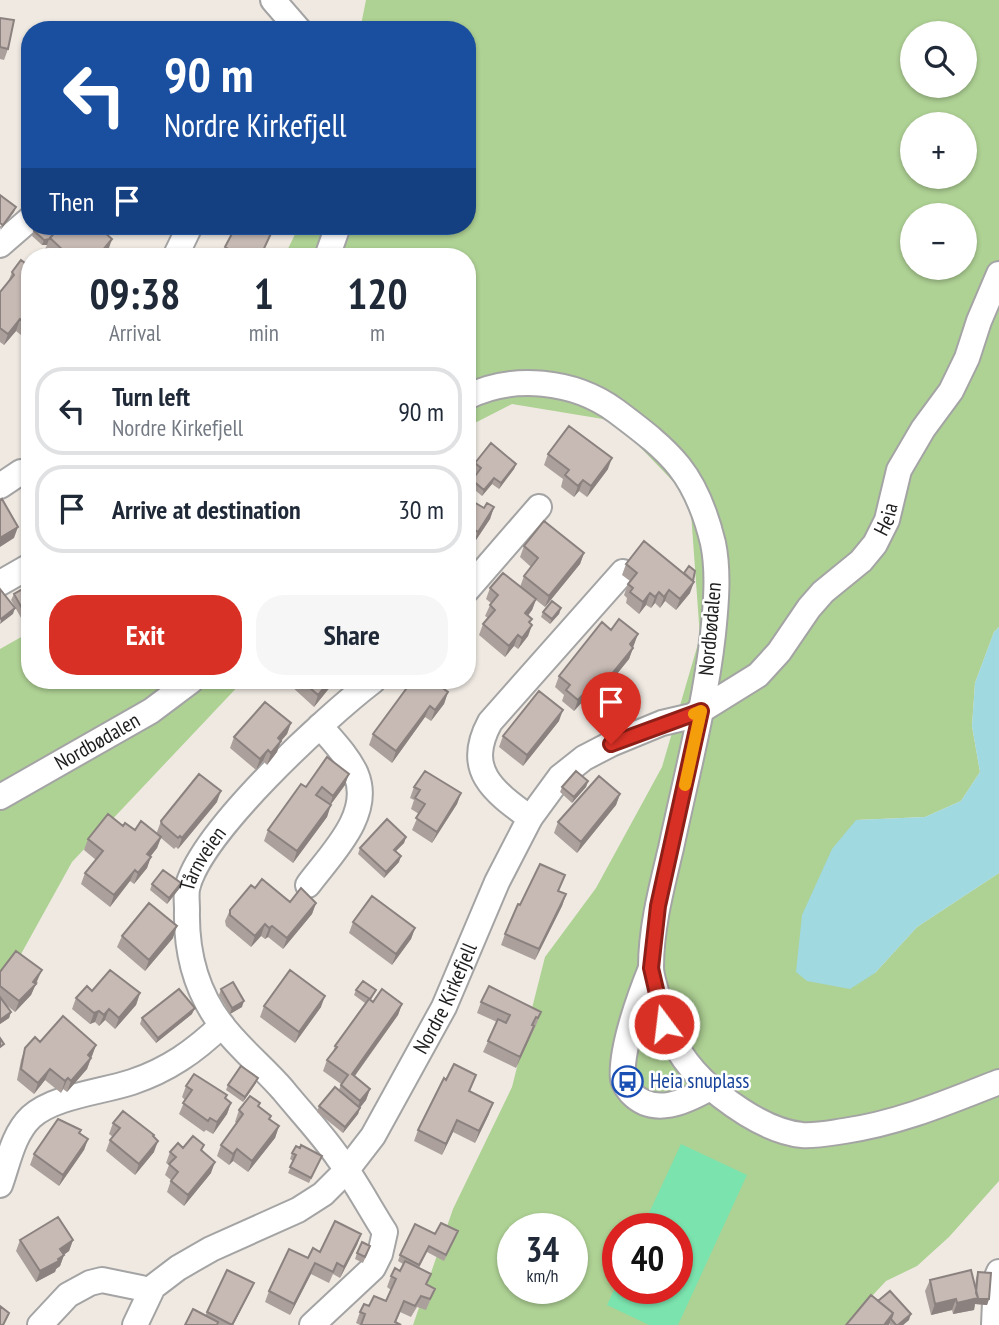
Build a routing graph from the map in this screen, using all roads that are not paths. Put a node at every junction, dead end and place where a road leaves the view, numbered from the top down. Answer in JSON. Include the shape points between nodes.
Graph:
{"nodes":[{"id":1,"x":273,"y":0,"type":"edge"},
{"id":2,"x":291,"y":21,"type":"edge"},
{"id":3,"x":21,"y":227,"type":"edge"},
{"id":4,"x":0,"y":245,"type":"edge"},
{"id":5,"x":999,"y":274,"type":"edge"},
{"id":6,"x":476,"y":392,"type":"edge"},
{"id":7,"x":21,"y":472,"type":"edge"},
{"id":8,"x":0,"y":486,"type":"edge"},
{"id":9,"x":539,"y":508,"type":"dead end"},
{"id":10,"x":21,"y":571,"type":"edge"},
{"id":11,"x":624,"y":572,"type":"edge"},
{"id":12,"x":476,"y":580,"type":"edge"},
{"id":13,"x":0,"y":583,"type":"edge"},
{"id":14,"x":180,"y":689,"type":"edge"},
{"id":15,"x":362,"y":689,"type":"edge"},
{"id":16,"x":701,"y":711,"type":"junction"},
{"id":17,"x":320,"y":726,"type":"junction"},
{"id":18,"x":0,"y":797,"type":"edge"},
{"id":19,"x":530,"y":818,"type":"junction"},
{"id":20,"x":308,"y":885,"type":"dead end"},
{"id":21,"x":651,"y":968,"type":"junction"},
{"id":22,"x":222,"y":1025,"type":"junction"},
{"id":23,"x":999,"y":1082,"type":"edge"},
{"id":24,"x":710,"y":1088,"type":"junction"},
{"id":25,"x":346,"y":1171,"type":"junction"},
{"id":26,"x":0,"y":1185,"type":"edge"},
{"id":27,"x":999,"y":1272,"type":"edge"},
{"id":28,"x":150,"y":1292,"type":"junction"},
{"id":29,"x":40,"y":1325,"type":"edge"},
{"id":30,"x":135,"y":1325,"type":"edge"},
{"id":31,"x":312,"y":1325,"type":"edge"},
{"id":32,"x":994,"y":1325,"type":"edge"}],
"edges":[{"from":1,"to":2,"type":"street"},
{"from":3,"to":4,"type":"street"},
{"from":5,"to":16,"type":"street","name":"Heia","via":[[951,391],[899,470],[887,520],[875,544],[862,561],[823,592],[758,675]]},
{"from":6,"to":16,"type":"street","name":"Nordbødalen","via":[[513,382],[575,390],[608,405],[659,443],[683,469],[698,496],[713,546],[716,600]]},
{"from":7,"to":8,"type":"street"},
{"from":9,"to":12,"type":"street"},
{"from":10,"to":13,"type":"street"},
{"from":11,"to":19,"type":"street","via":[[490,722],[480,741],[480,761],[488,780],[499,795]]},
{"from":14,"to":18,"type":"street","name":"Nordbødalen","via":[[151,711]]},
{"from":15,"to":17,"type":"street","name":"Tårnveien"},
{"from":16,"to":19,"type":"street","name":"Nordre Kirkefjell","via":[[584,758],[560,777]]},
{"from":16,"to":21,"type":"street","name":"Nordbødalen","via":[[658,906]]},
{"from":17,"to":20,"type":"street","via":[[355,773],[360,789],[350,827]]},
{"from":17,"to":22,"type":"street","name":"Tårnveien","via":[[218,833],[194,868],[187,890],[186,934],[193,970]]},
{"from":19,"to":25,"type":"street","name":"Nordre Kirkefjell","via":[[497,882],[444,1007],[373,1136]]},
{"from":21,"to":24,"type":"street","name":"Nordbødalen","via":[[664,1024],[677,1051]]},
{"from":21,"to":24,"type":"street","via":[[631,1029],[625,1086],[637,1099],[657,1107]]},
{"from":22,"to":25,"type":"street","name":"Tårnveien","via":[[281,1088]]},
{"from":22,"to":26,"type":"street","via":[[162,1071],[48,1106],[30,1118],[14,1143]]},
{"from":23,"to":24,"type":"street","name":"Nordbødalen","via":[[877,1126],[800,1135],[739,1110]]},
{"from":25,"to":28,"type":"street","name":"Nordre Kirkefjell","via":[[298,1210],[211,1249]]},
{"from":25,"to":31,"type":"street","via":[[385,1233],[373,1268]]},
{"from":27,"to":32,"type":"street"},
{"from":28,"to":29,"type":"street","via":[[102,1280],[90,1283],[68,1295]]},
{"from":28,"to":30,"type":"street","name":"Nordre Kirkefjell"}]}
